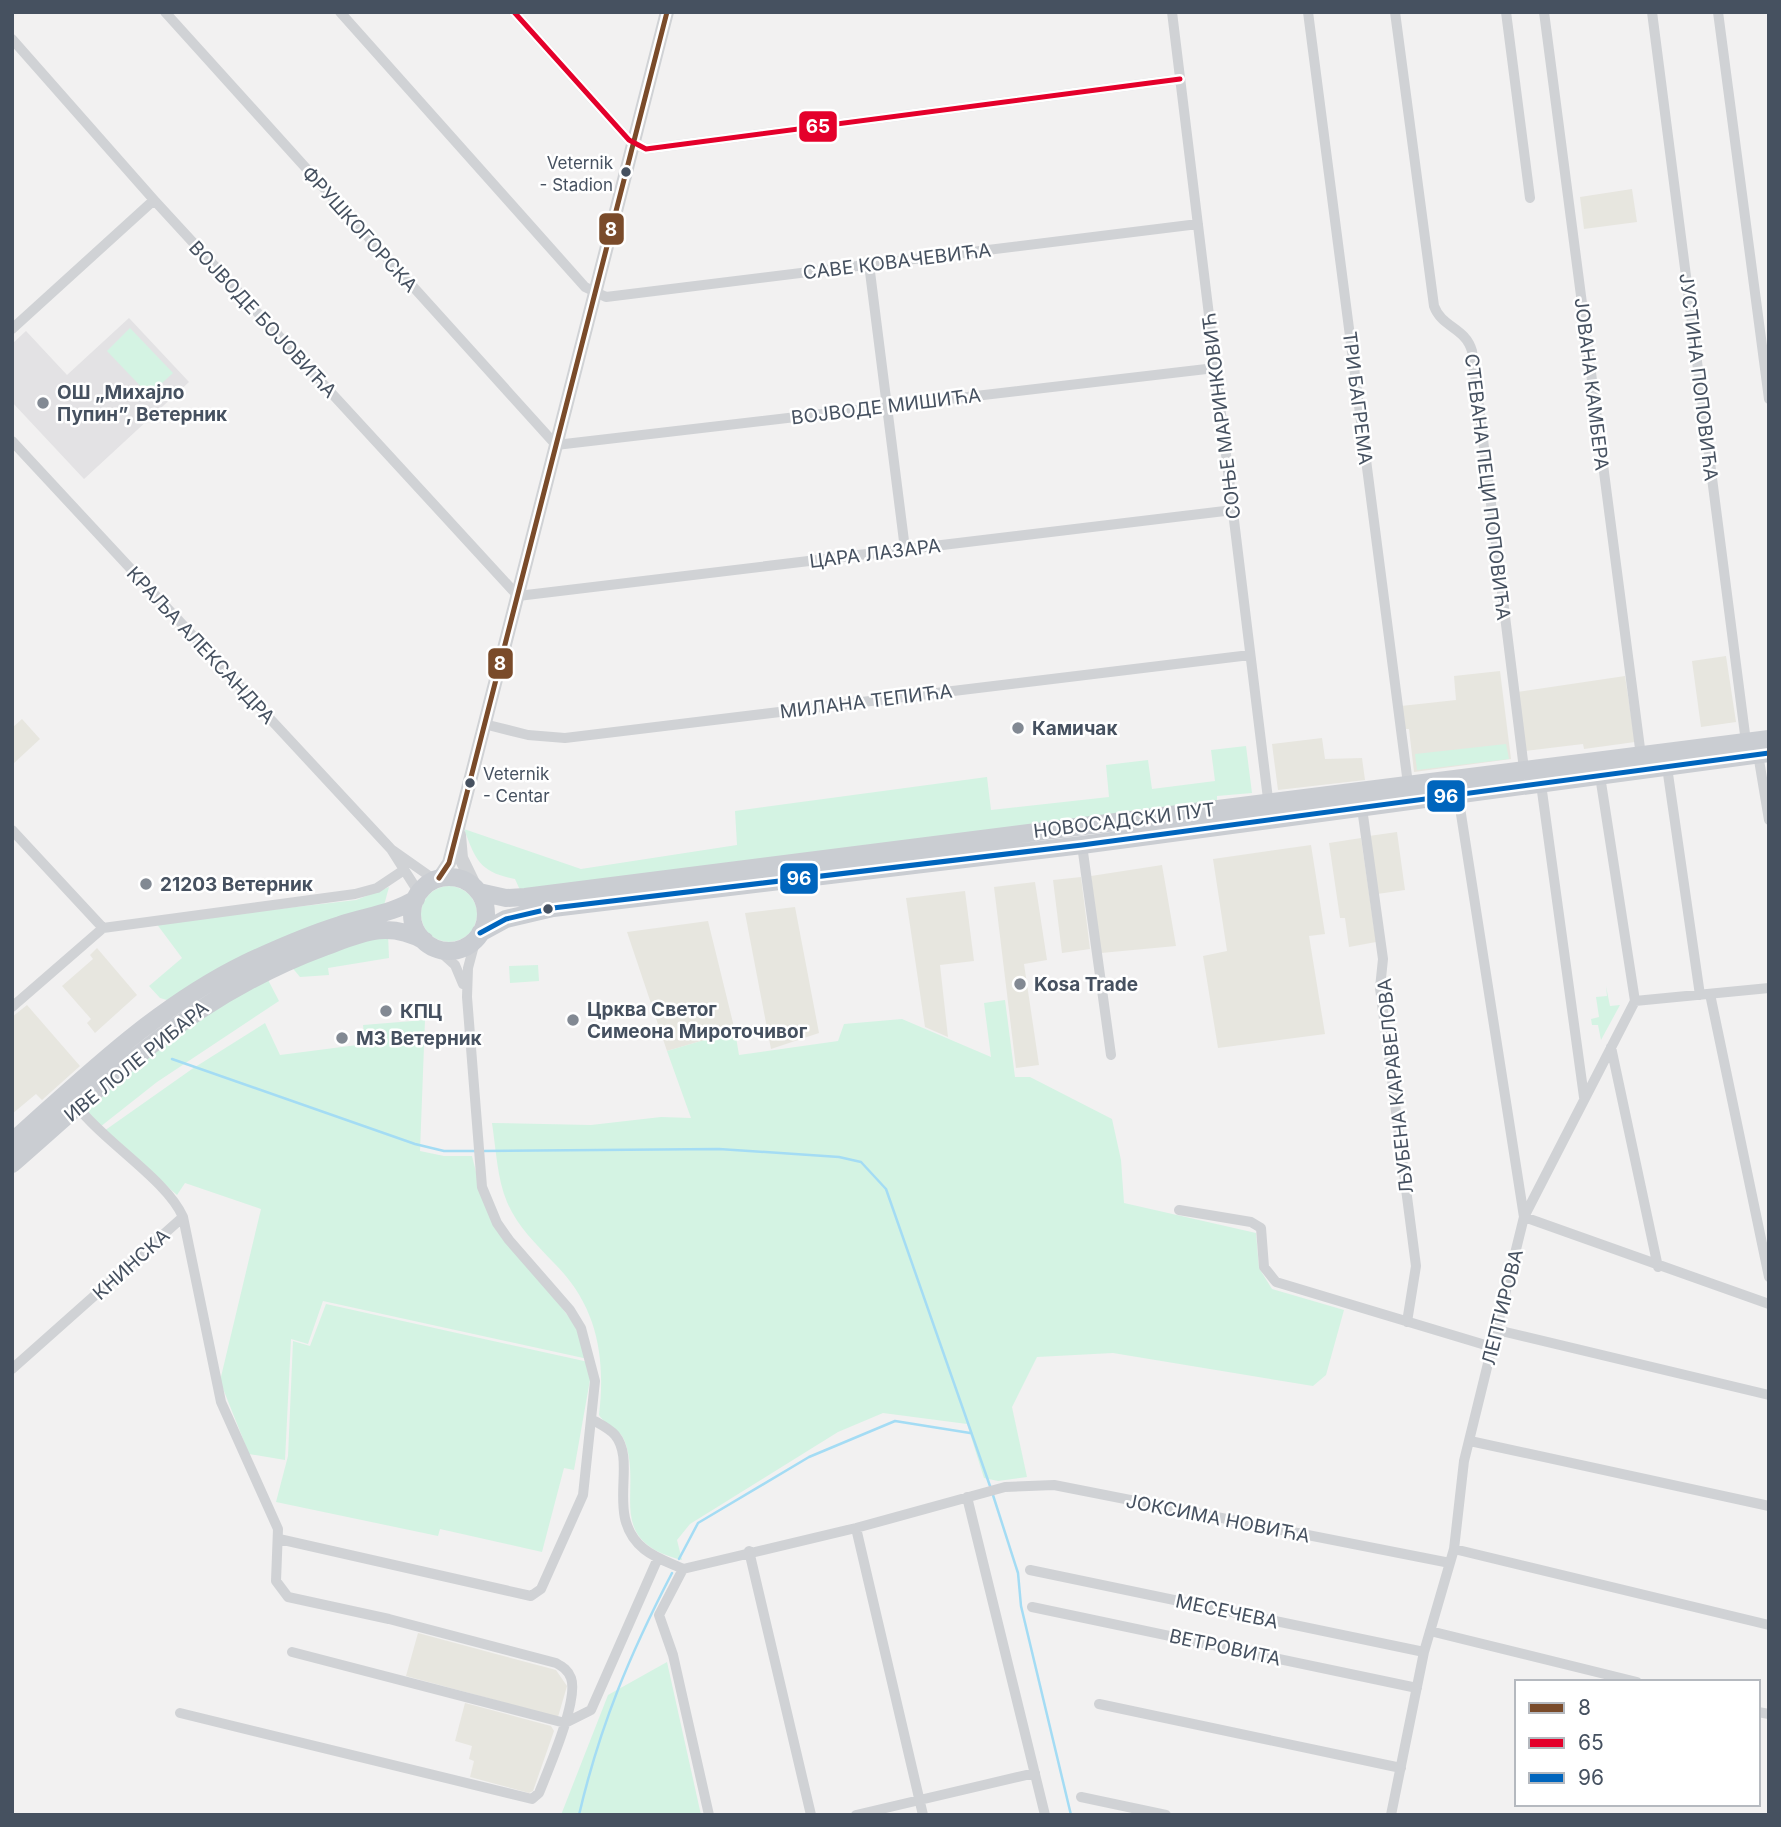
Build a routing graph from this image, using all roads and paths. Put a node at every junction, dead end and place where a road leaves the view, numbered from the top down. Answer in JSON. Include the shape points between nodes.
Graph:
{"nodes":[{"id":1,"x":165,"y":12,"type":"edge"},
{"id":2,"x":340,"y":12,"type":"edge"},
{"id":3,"x":514,"y":12,"type":"edge"},
{"id":4,"x":667,"y":12,"type":"edge"},
{"id":5,"x":1172,"y":12,"type":"edge"},
{"id":6,"x":1308,"y":12,"type":"edge"},
{"id":7,"x":1395,"y":12,"type":"edge"},
{"id":8,"x":1506,"y":12,"type":"edge"},
{"id":9,"x":1544,"y":12,"type":"edge"},
{"id":10,"x":1651,"y":12,"type":"edge"},
{"id":11,"x":1718,"y":12,"type":"edge"},
{"id":12,"x":12,"y":38,"type":"edge"},
{"id":13,"x":1180,"y":79,"type":"junction"},
{"id":14,"x":634,"y":144,"type":"junction"},
{"id":15,"x":1530,"y":198,"type":"dead end"},
{"id":16,"x":154,"y":200,"type":"junction"},
{"id":17,"x":1198,"y":223,"type":"junction"},
{"id":18,"x":869,"y":264,"type":"junction"},
{"id":19,"x":596,"y":294,"type":"junction"},
{"id":20,"x":12,"y":330,"type":"edge"},
{"id":21,"x":1215,"y":368,"type":"junction"},
{"id":22,"x":1769,"y":399,"type":"edge"},
{"id":23,"x":886,"y":406,"type":"junction"},
{"id":24,"x":12,"y":441,"type":"edge"},
{"id":25,"x":556,"y":445,"type":"junction"},
{"id":26,"x":1233,"y":510,"type":"junction"},
{"id":27,"x":905,"y":550,"type":"junction"},
{"id":28,"x":518,"y":596,"type":"junction"},
{"id":29,"x":1250,"y":655,"type":"junction"},
{"id":30,"x":484,"y":724,"type":"junction"},
{"id":31,"x":1769,"y":739,"type":"edge"},
{"id":32,"x":1758,"y":750,"type":"edge"},
{"id":33,"x":1641,"y":756,"type":"junction"},
{"id":34,"x":1667,"y":767,"type":"junction"},
{"id":35,"x":1524,"y":769,"type":"junction"},
{"id":36,"x":1600,"y":776,"type":"junction"},
{"id":37,"x":1408,"y":784,"type":"junction"},
{"id":38,"x":1541,"y":784,"type":"junction"},
{"id":39,"x":1458,"y":795,"type":"junction"},
{"id":40,"x":1268,"y":802,"type":"junction"},
{"id":41,"x":1362,"y":808,"type":"junction"},
{"id":42,"x":1769,"y":820,"type":"edge"},
{"id":43,"x":1270,"y":821,"type":"junction"},
{"id":44,"x":457,"y":824,"type":"junction"},
{"id":45,"x":12,"y":830,"type":"edge"},
{"id":46,"x":1082,"y":845,"type":"junction"},
{"id":47,"x":391,"y":849,"type":"junction"},
{"id":48,"x":404,"y":870,"type":"junction"},
{"id":49,"x":437,"y":879,"type":"junction"},
{"id":50,"x":477,"y":890,"type":"junction"},
{"id":51,"x":417,"y":896,"type":"junction"},
{"id":52,"x":103,"y":928,"type":"junction"},
{"id":53,"x":478,"y":936,"type":"junction"},
{"id":54,"x":430,"y":944,"type":"junction"},
{"id":55,"x":1769,"y":988,"type":"edge"},
{"id":56,"x":1705,"y":995,"type":"junction"},
{"id":57,"x":467,"y":997,"type":"junction"},
{"id":58,"x":1635,"y":1002,"type":"junction"},
{"id":59,"x":12,"y":1007,"type":"edge"},
{"id":60,"x":1611,"y":1047,"type":"junction"},
{"id":61,"x":1111,"y":1055,"type":"dead end"},
{"id":62,"x":1584,"y":1098,"type":"junction"},
{"id":63,"x":72,"y":1100,"type":"junction"},
{"id":64,"x":12,"y":1142,"type":"edge"},
{"id":65,"x":12,"y":1164,"type":"edge"},
{"id":66,"x":1179,"y":1210,"type":"dead end"},
{"id":67,"x":183,"y":1217,"type":"junction"},
{"id":68,"x":1524,"y":1217,"type":"junction"},
{"id":69,"x":1658,"y":1267,"type":"junction"},
{"id":70,"x":1769,"y":1277,"type":"edge"},
{"id":71,"x":1769,"y":1304,"type":"edge"},
{"id":72,"x":1407,"y":1322,"type":"junction"},
{"id":73,"x":1497,"y":1330,"type":"junction"},
{"id":74,"x":1492,"y":1347,"type":"junction"},
{"id":75,"x":12,"y":1369,"type":"edge"},
{"id":76,"x":1769,"y":1395,"type":"edge"},
{"id":77,"x":593,"y":1420,"type":"junction"},
{"id":78,"x":1470,"y":1441,"type":"junction"},
{"id":79,"x":967,"y":1497,"type":"junction"},
{"id":80,"x":1769,"y":1506,"type":"edge"},
{"id":81,"x":856,"y":1528,"type":"junction"},
{"id":82,"x":279,"y":1539,"type":"junction"},
{"id":83,"x":1454,"y":1549,"type":"junction"},
{"id":84,"x":749,"y":1551,"type":"junction"},
{"id":85,"x":658,"y":1558,"type":"junction"},
{"id":86,"x":1450,"y":1563,"type":"junction"},
{"id":87,"x":678,"y":1567,"type":"junction"},
{"id":88,"x":1030,"y":1570,"type":"dead end"},
{"id":89,"x":1032,"y":1606,"type":"dead end"},
{"id":90,"x":1769,"y":1625,"type":"edge"},
{"id":91,"x":1430,"y":1631,"type":"junction"},
{"id":92,"x":292,"y":1652,"type":"dead end"},
{"id":93,"x":1424,"y":1652,"type":"junction"},
{"id":94,"x":1629,"y":1680,"type":"edge"},
{"id":95,"x":1417,"y":1688,"type":"junction"},
{"id":96,"x":569,"y":1703,"type":"junction"},
{"id":97,"x":1099,"y":1704,"type":"dead end"},
{"id":98,"x":591,"y":1710,"type":"junction"},
{"id":99,"x":180,"y":1713,"type":"dead end"},
{"id":100,"x":565,"y":1723,"type":"junction"},
{"id":101,"x":1401,"y":1768,"type":"junction"},
{"id":102,"x":1035,"y":1773,"type":"junction"},
{"id":103,"x":1082,"y":1797,"type":"dead end"},
{"id":104,"x":920,"y":1800,"type":"junction"},
{"id":105,"x":709,"y":1815,"type":"edge"},
{"id":106,"x":811,"y":1815,"type":"edge"},
{"id":107,"x":856,"y":1815,"type":"edge"},
{"id":108,"x":923,"y":1815,"type":"edge"},
{"id":109,"x":1045,"y":1815,"type":"edge"},
{"id":110,"x":1166,"y":1815,"type":"edge"},
{"id":111,"x":1391,"y":1815,"type":"edge"}],
"edges":[{"from":1,"to":25,"type":"street","name":"ФРУШКОГОРСКА"},
{"from":2,"to":19,"type":"street"},
{"from":3,"to":14,"type":"street"},
{"from":4,"to":14,"type":"street"},
{"from":5,"to":13,"type":"street","name":"СОЊЕ МАРИНКОВИЋ"},
{"from":6,"to":37,"type":"street","name":"ТРИ БАГРЕМА"},
{"from":7,"to":35,"type":"street","name":"СТЕВАНА ПЕЦИ ПОПОВИЋА","via":[[1434,306],[1445,324],[1464,334],[1472,351]]},
{"from":8,"to":15,"type":"street"},
{"from":9,"to":33,"type":"street","name":"ЈОВАНА КАМБЕРА"},
{"from":10,"to":32,"type":"street","name":"ЈУСТИНА ПОПОВИЋА"},
{"from":11,"to":22,"type":"street"},
{"from":12,"to":16,"type":"street","name":"ВОЈВОДЕ БОЈОВИЋА"},
{"from":13,"to":14,"type":"street","via":[[649,150]]},
{"from":13,"to":17,"type":"street","name":"СОЊЕ МАРИНКОВИЋ"},
{"from":14,"to":19,"type":"street"},
{"from":16,"to":20,"type":"street"},
{"from":16,"to":28,"type":"street","name":"ВОЈВОДЕ БОЈОВИЋА"},
{"from":17,"to":18,"type":"street","name":"САВЕ КОВАЧЕВИЋА"},
{"from":17,"to":21,"type":"street","name":"СОЊЕ МАРИНКОВИЋ"},
{"from":18,"to":19,"type":"street","name":"САВЕ КОВАЧЕВИЋА","via":[[606,297]]},
{"from":18,"to":23,"type":"street"},
{"from":19,"to":25,"type":"street"},
{"from":21,"to":23,"type":"street","name":"ВОЈВОДЕ МИШИЋА"},
{"from":21,"to":26,"type":"street","name":"СОЊЕ МАРИНКОВИЋ"},
{"from":23,"to":25,"type":"street","name":"ВОЈВОДЕ МИШИЋА"},
{"from":23,"to":27,"type":"street"},
{"from":24,"to":47,"type":"street","name":"КРАЉА АЛЕКСАНДРА"},
{"from":25,"to":28,"type":"street"},
{"from":26,"to":27,"type":"street","name":"ЦАРА ЛАЗАРА"},
{"from":26,"to":29,"type":"street","name":"СОЊЕ МАРИНКОВИЋ"},
{"from":27,"to":28,"type":"street","name":"ЦАРА ЛАЗАРА"},
{"from":28,"to":30,"type":"street"},
{"from":29,"to":30,"type":"street","name":"МИЛАНА ТЕПИЋА","via":[[565,738]]},
{"from":29,"to":40,"type":"street","name":"СОЊЕ МАРИНКОВИЋ"},
{"from":30,"to":44,"type":"street"},
{"from":31,"to":32,"type":"main road","name":"НОВОСАДСКИ ПУТ"},
{"from":32,"to":33,"type":"main road","name":"НОВОСАДСКИ ПУТ"},
{"from":32,"to":34,"type":"main road","name":"НОВОСАДСКИ ПУТ"},
{"from":32,"to":42,"type":"street","name":"ЈУСТИНА ПОПОВИЋА"},
{"from":33,"to":35,"type":"main road","name":"НОВОСАДСКИ ПУТ"},
{"from":34,"to":36,"type":"main road","name":"НОВОСАДСКИ ПУТ"},
{"from":34,"to":56,"type":"street"},
{"from":35,"to":37,"type":"main road","name":"НОВОСАДСКИ ПУТ"},
{"from":36,"to":38,"type":"main road","name":"НОВОСАДСКИ ПУТ"},
{"from":36,"to":58,"type":"street"},
{"from":37,"to":40,"type":"main road","name":"НОВОСАДСКИ ПУТ"},
{"from":38,"to":39,"type":"main road","name":"НОВОСАДСКИ ПУТ"},
{"from":38,"to":62,"type":"street"},
{"from":39,"to":41,"type":"main road","name":"НОВОСАДСКИ ПУТ"},
{"from":39,"to":68,"type":"street","name":"ЛЕПТИРОВА"},
{"from":40,"to":43,"type":"street","name":"СОЊЕ МАРИНКОВИЋ"},
{"from":40,"to":50,"type":"main road","name":"НОВОСАДСКИ ПУТ","via":[[525,897],[506,898]]},
{"from":41,"to":43,"type":"main road","name":"НОВОСАДСКИ ПУТ"},
{"from":41,"to":72,"type":"street","name":"ЉУБЕНА КАРАВЕЛОВА","via":[[1416,1266]]},
{"from":43,"to":46,"type":"main road","name":"НОВОСАДСКИ ПУТ"},
{"from":44,"to":49,"type":"street","via":[[449,863]]},
{"from":44,"to":50,"type":"street","via":[[461,858]]},
{"from":45,"to":52,"type":"street"},
{"from":46,"to":53,"type":"main road","name":"НОВОСАДСКИ ПУТ","via":[[553,908],[506,919]]},
{"from":46,"to":61,"type":"street","name":"НОВОСАДСКИ ПУТ"},
{"from":47,"to":48,"type":"street"},
{"from":47,"to":49,"type":"street"},
{"from":48,"to":51,"type":"street"},
{"from":48,"to":52,"type":"street","via":[[377,888],[355,894]]},
{"from":49,"to":50,"type":"main road","via":[[458,878]]},
{"from":49,"to":51,"type":"main road"},
{"from":50,"to":53,"type":"main road","via":[[486,909]]},
{"from":51,"to":54,"type":"main road","via":[[414,925]]},
{"from":51,"to":63,"type":"main road","name":"ИВЕ ЛОЛЕ РИБАРА","via":[[395,910],[340,925],[219,977],[162,1012]]},
{"from":52,"to":59,"type":"street"},
{"from":53,"to":54,"type":"main road","via":[[460,948]]},
{"from":53,"to":57,"type":"street","via":[[468,968]]},
{"from":54,"to":57,"type":"street","via":[[459,970]]},
{"from":54,"to":63,"type":"main road","name":"ИВЕ ЛОЛЕ РИБАРА","via":[[398,928],[386,929],[284,962],[182,1020]]},
{"from":55,"to":56,"type":"street"},
{"from":56,"to":58,"type":"street"},
{"from":56,"to":70,"type":"street"},
{"from":57,"to":77,"type":"street","via":[[482,1187],[497,1223],[581,1328],[595,1381]]},
{"from":58,"to":60,"type":"street"},
{"from":60,"to":62,"type":"street"},
{"from":60,"to":69,"type":"street"},
{"from":62,"to":68,"type":"street"},
{"from":63,"to":64,"type":"main road","name":"ИВЕ ЛОЛЕ РИБАРА"},
{"from":63,"to":65,"type":"main road","name":"ИВЕ ЛОЛЕ РИБАРА"},
{"from":63,"to":67,"type":"street","name":"КНИНСКА","via":[[97,1131],[170,1196]]},
{"from":66,"to":72,"type":"street","via":[[1251,1222],[1261,1228],[1264,1267],[1276,1282]]},
{"from":67,"to":75,"type":"street","name":"КНИНСКА"},
{"from":67,"to":82,"type":"street","via":[[221,1402],[265,1494]]},
{"from":68,"to":69,"type":"street"},
{"from":68,"to":73,"type":"street","name":"ЛЕПТИРОВА"},
{"from":69,"to":71,"type":"street"},
{"from":72,"to":74,"type":"street"},
{"from":73,"to":74,"type":"street","name":"ЛЕПТИРОВА"},
{"from":73,"to":76,"type":"street"},
{"from":74,"to":78,"type":"street","name":"ЛЕПТИРОВА"},
{"from":77,"to":82,"type":"street","via":[[583,1495],[541,1589],[531,1596]]},
{"from":77,"to":85,"type":"street","via":[[611,1431],[621,1445],[626,1523],[637,1542]]},
{"from":78,"to":80,"type":"street"},
{"from":78,"to":83,"type":"street","name":"ЛЕПТИРОВА"},
{"from":79,"to":81,"type":"street","name":"ЈОКСИМА НОВИЋА"},
{"from":79,"to":86,"type":"street","name":"ЈОКСИМА НОВИЋА","via":[[1027,1484],[1054,1485]]},
{"from":79,"to":102,"type":"street"},
{"from":81,"to":84,"type":"street","name":"ЈОКСИМА НОВИЋА"},
{"from":81,"to":104,"type":"street"},
{"from":82,"to":96,"type":"street","via":[[276,1581],[288,1597],[556,1663],[572,1679]]},
{"from":83,"to":86,"type":"street","name":"ЛЕПТИРОВА"},
{"from":83,"to":90,"type":"street"},
{"from":84,"to":87,"type":"street","name":"ЈОКСИМА НОВИЋА"},
{"from":84,"to":106,"type":"street"},
{"from":85,"to":87,"type":"street"},
{"from":85,"to":98,"type":"street"},
{"from":86,"to":91,"type":"street","name":"ЛЕПТИРОВА"},
{"from":87,"to":105,"type":"street","via":[[659,1615],[673,1655]]},
{"from":88,"to":93,"type":"street","name":"МЕСЕЧЕВА"},
{"from":89,"to":95,"type":"street","name":"ВЕТРОВИТА"},
{"from":91,"to":93,"type":"street","name":"ЛЕПТИРОВА"},
{"from":91,"to":94,"type":"street"},
{"from":92,"to":100,"type":"street"},
{"from":93,"to":95,"type":"street","name":"ЛЕПТИРОВА"},
{"from":95,"to":101,"type":"street","name":"ЛЕПТИРОВА"},
{"from":96,"to":98,"type":"street","via":[[581,1711]]},
{"from":96,"to":100,"type":"street"},
{"from":97,"to":101,"type":"street"},
{"from":98,"to":100,"type":"street"},
{"from":99,"to":100,"type":"street","via":[[532,1799],[539,1793]]},
{"from":101,"to":111,"type":"street","name":"ЛЕПТИРОВА"},
{"from":102,"to":104,"type":"street"},
{"from":102,"to":109,"type":"street"},
{"from":103,"to":110,"type":"street"},
{"from":104,"to":107,"type":"street"},
{"from":104,"to":108,"type":"street"}]}
